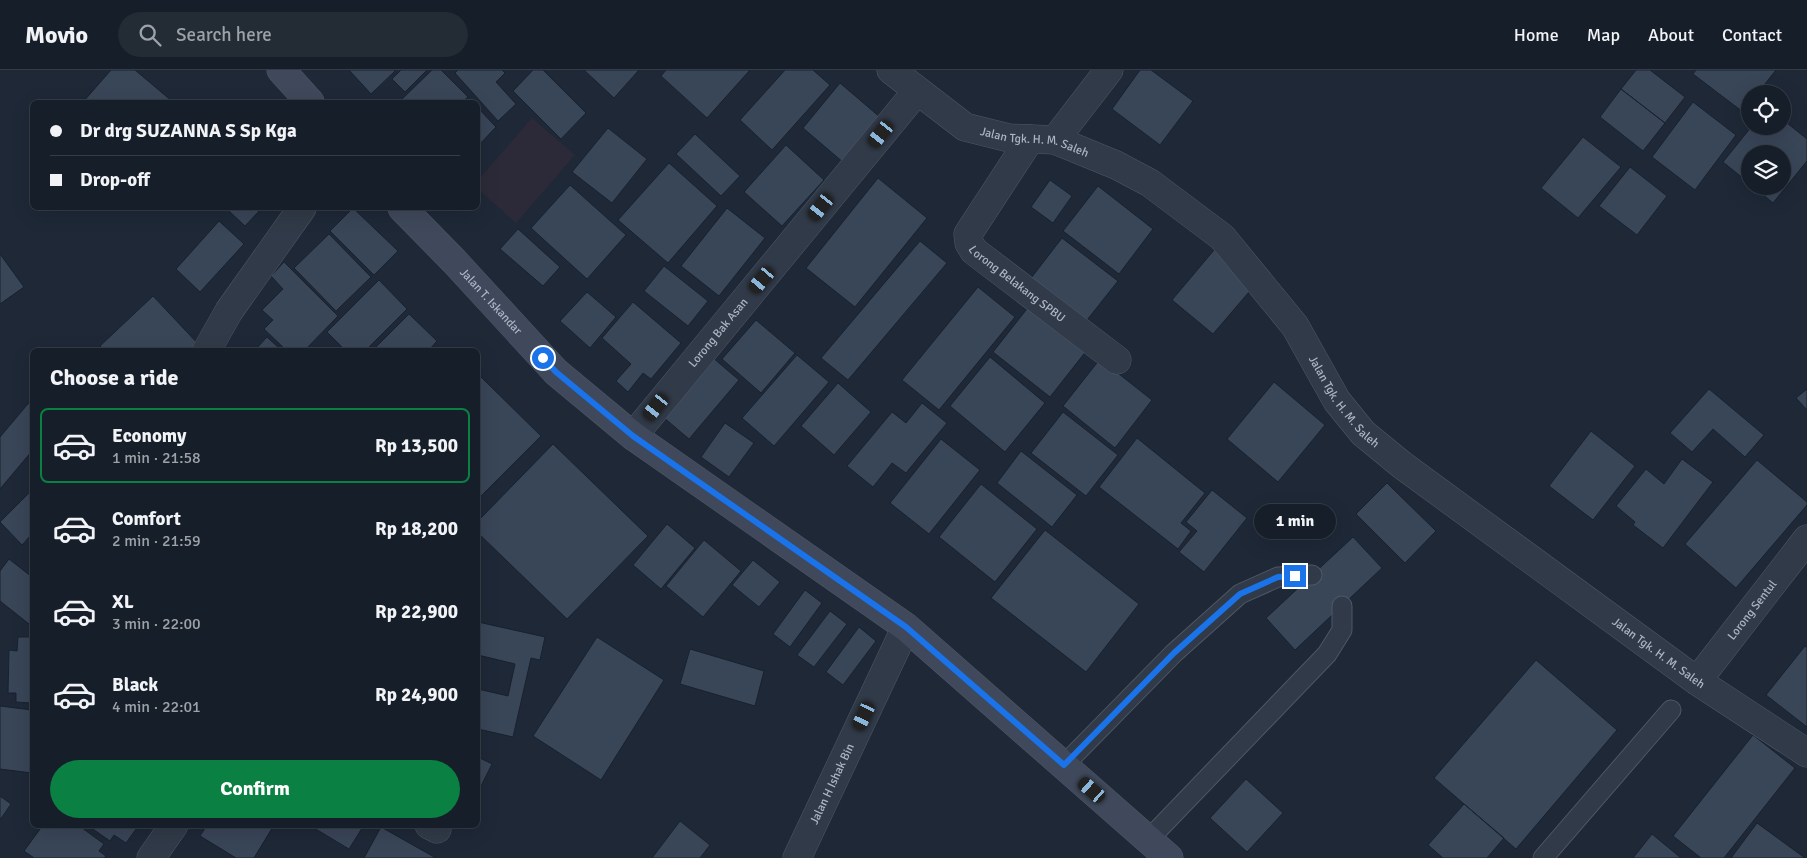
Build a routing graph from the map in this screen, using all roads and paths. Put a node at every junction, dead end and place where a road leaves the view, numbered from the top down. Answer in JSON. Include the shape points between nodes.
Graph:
{"nodes":[{"id":1,"x":281,"y":70,"type":"edge"},
{"id":2,"x":891,"y":70,"type":"edge"},
{"id":3,"x":1109,"y":70,"type":"edge"},
{"id":4,"x":917,"y":91,"type":"junction"},
{"id":5,"x":308,"y":100,"type":"edge"},
{"id":6,"x":1042,"y":140,"type":"junction"},
{"id":7,"x":301,"y":210,"type":"edge"},
{"id":8,"x":404,"y":210,"type":"edge"},
{"id":9,"x":208,"y":348,"type":"edge"},
{"id":10,"x":1117,"y":360,"type":"dead end"},
{"id":11,"x":633,"y":436,"type":"junction"},
{"id":12,"x":1807,"y":539,"type":"edge"},
{"id":13,"x":1312,"y":575,"type":"dead end"},
{"id":14,"x":1342,"y":606,"type":"dead end"},
{"id":15,"x":906,"y":627,"type":"junction"},
{"id":16,"x":1697,"y":681,"type":"junction"},
{"id":17,"x":1671,"y":710,"type":"dead end"},
{"id":18,"x":1807,"y":754,"type":"edge"},
{"id":19,"x":1064,"y":765,"type":"junction"},
{"id":20,"x":172,"y":828,"type":"edge"},
{"id":21,"x":1149,"y":839,"type":"junction"},
{"id":22,"x":151,"y":858,"type":"edge"},
{"id":23,"x":797,"y":858,"type":"edge"},
{"id":24,"x":1169,"y":858,"type":"edge"},
{"id":25,"x":1543,"y":858,"type":"edge"}],
"edges":[{"from":1,"to":5,"type":"street"},
{"from":2,"to":4,"type":"street","name":"Jalan Tgk. H. M. Saleh"},
{"from":3,"to":6,"type":"street","name":"Lorong Belakang SPBU"},
{"from":4,"to":6,"type":"street","name":"Jalan Tgk. H. M. Saleh","via":[[965,127],[1009,138]]},
{"from":4,"to":11,"type":"street","name":"Lorong Bak Asan"},
{"from":6,"to":10,"type":"street","name":"Lorong Belakang SPBU","via":[[968,234],[969,243],[974,251]]},
{"from":6,"to":16,"type":"street","name":"Jalan Tgk. H. M. Saleh","via":[[1116,164],[1150,182],[1222,237],[1295,326],[1337,401],[1363,433]]},
{"from":7,"to":9,"type":"street","via":[[229,311]]},
{"from":8,"to":11,"type":"street","name":"Jalan T. Iskandar","via":[[556,372]]},
{"from":11,"to":15,"type":"street","name":"Jalan T. Iskandar"},
{"from":12,"to":16,"type":"street","name":"Lorong Sentul"},
{"from":13,"to":19,"type":"lane","via":[[1278,577],[1240,594],[1174,653]]},
{"from":14,"to":21,"type":"lane","via":[[1342,630],[1328,654]]},
{"from":15,"to":19,"type":"street","name":"Jalan T. Iskandar"},
{"from":15,"to":23,"type":"street","name":"Jalan H Ishak Bin"},
{"from":16,"to":18,"type":"street","name":"Jalan Tgk. H. M. Saleh"},
{"from":17,"to":25,"type":"lane"},
{"from":19,"to":21,"type":"street","name":"Jalan T. Iskandar"},
{"from":20,"to":22,"type":"street"},
{"from":21,"to":24,"type":"street","name":"Jalan T. Iskandar"}]}
